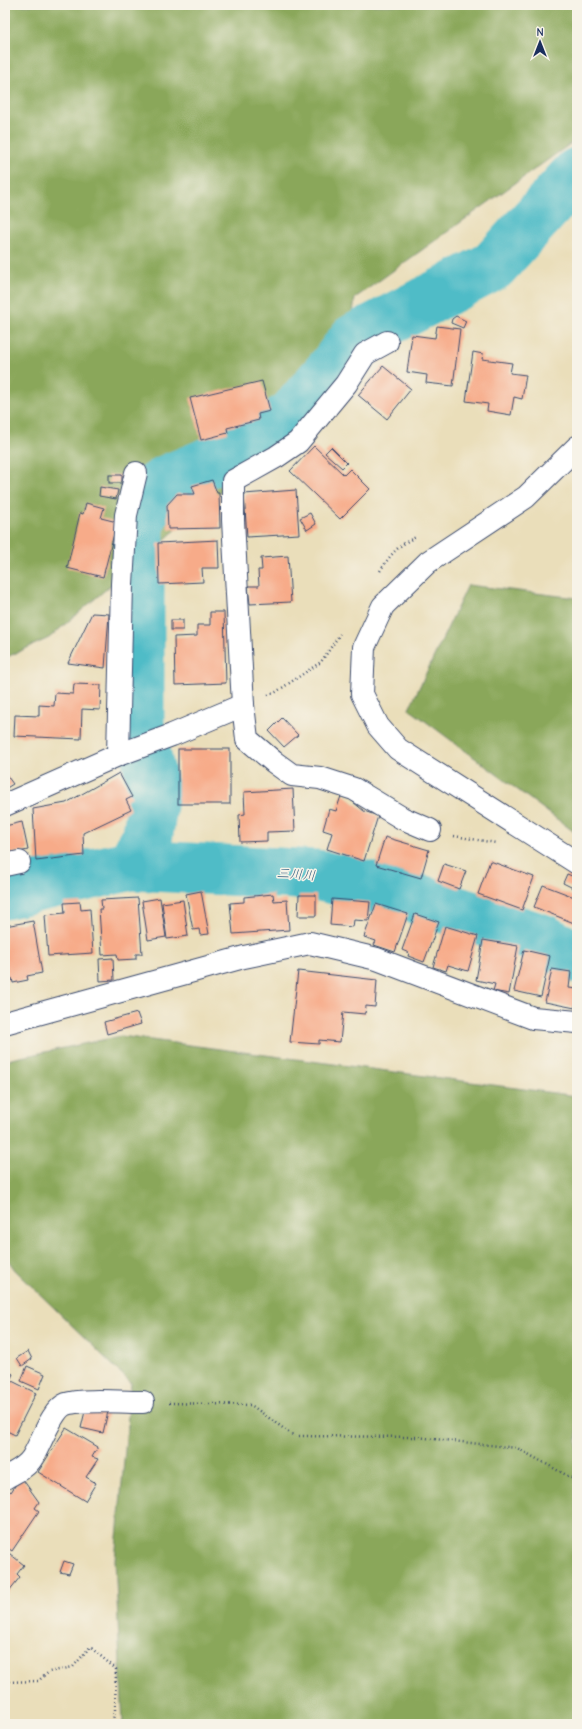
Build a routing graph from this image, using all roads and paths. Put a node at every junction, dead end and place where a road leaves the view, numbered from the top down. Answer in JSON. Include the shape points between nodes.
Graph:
{"nodes":[{"id":1,"x":387,"y":342,"type":"dead end"},
{"id":2,"x":577,"y":447,"type":"edge"},
{"id":3,"x":136,"y":473,"type":"dead end"},
{"id":4,"x":243,"y":705,"type":"junction"},
{"id":5,"x":123,"y":754,"type":"junction"},
{"id":6,"x":5,"y":805,"type":"edge"},
{"id":7,"x":430,"y":830,"type":"dead end"},
{"id":8,"x":577,"y":863,"type":"edge"},
{"id":9,"x":577,"y":1022,"type":"edge"},
{"id":10,"x":5,"y":1023,"type":"edge"},
{"id":11,"x":142,"y":1402,"type":"joint"},
{"id":12,"x":5,"y":1478,"type":"edge"},
{"id":13,"x":577,"y":1481,"type":"edge"},
{"id":14,"x":5,"y":1682,"type":"edge"},
{"id":15,"x":112,"y":1724,"type":"edge"}],
"edges":[{"from":1,"to":4,"type":"street","via":[[365,354],[346,384],[298,442],[233,482]]},
{"from":2,"to":8,"type":"street","via":[[526,497],[428,562],[383,606],[364,647],[362,694],[378,726],[398,749]]},
{"from":3,"to":5,"type":"street","via":[[126,515],[122,577]]},
{"from":4,"to":5,"type":"street"},
{"from":4,"to":7,"type":"street","via":[[247,739],[292,775],[320,778],[354,789],[391,812]]},
{"from":5,"to":6,"type":"street"},
{"from":9,"to":10,"type":"street","via":[[534,1018],[378,959],[310,943],[244,957]]},
{"from":11,"to":12,"type":"street","via":[[66,1404],[59,1408],[32,1458],[24,1467]]},
{"from":11,"to":13,"type":"path","via":[[251,1405],[294,1436],[416,1437],[517,1448]]},
{"from":14,"to":15,"type":"path","via":[[38,1681],[49,1672],[73,1668],[90,1647],[116,1669]]}]}
